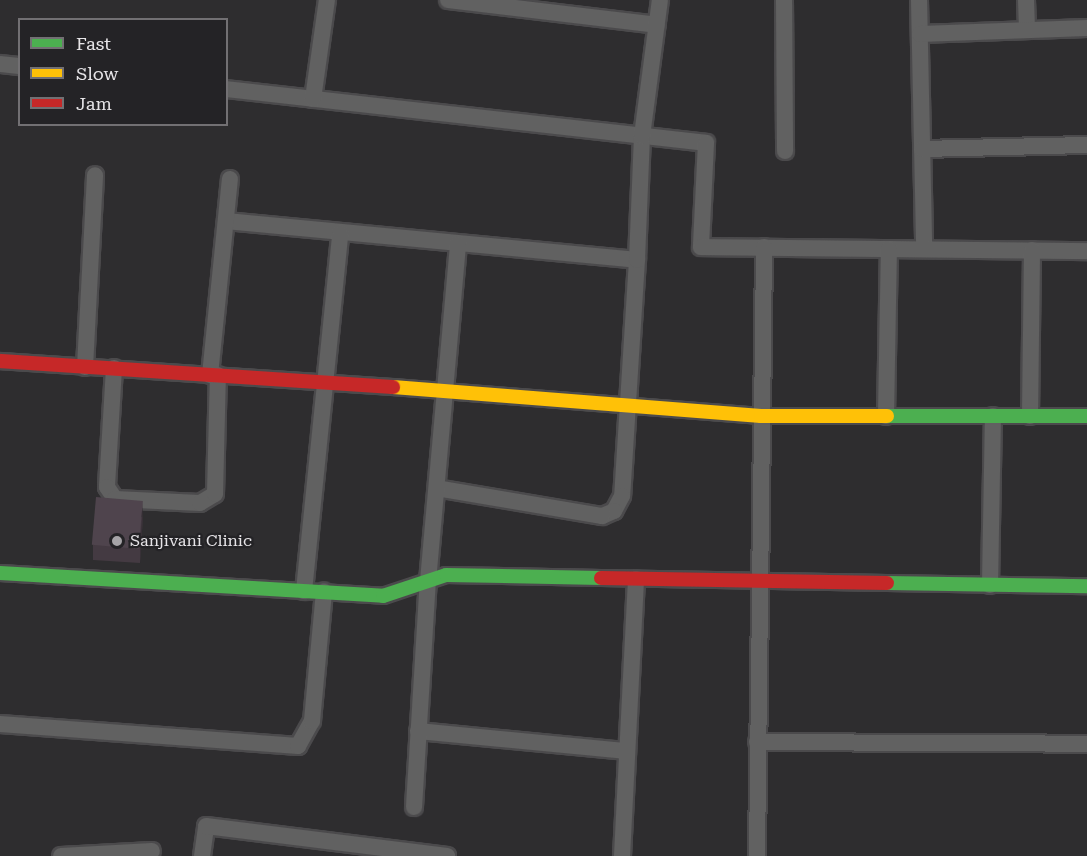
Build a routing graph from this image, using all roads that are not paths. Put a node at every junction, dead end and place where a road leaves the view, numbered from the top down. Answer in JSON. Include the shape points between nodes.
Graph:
{"nodes":[{"id":1,"x":327,"y":0,"type":"edge"},
{"id":2,"x":448,"y":0,"type":"edge"},
{"id":3,"x":660,"y":0,"type":"edge"},
{"id":4,"x":784,"y":0,"type":"edge"},
{"id":5,"x":919,"y":0,"type":"edge"},
{"id":6,"x":1026,"y":0,"type":"edge"},
{"id":7,"x":657,"y":24,"type":"junction"},
{"id":8,"x":1087,"y":28,"type":"edge"},
{"id":9,"x":1027,"y":30,"type":"junction"},
{"id":10,"x":920,"y":34,"type":"junction"},
{"id":11,"x":0,"y":64,"type":"edge"},
{"id":12,"x":18,"y":66,"type":"edge"},
{"id":13,"x":228,"y":89,"type":"edge"},
{"id":14,"x":313,"y":99,"type":"junction"},
{"id":15,"x":642,"y":136,"type":"junction"},
{"id":16,"x":1087,"y":145,"type":"edge"},
{"id":17,"x":922,"y":148,"type":"junction"},
{"id":18,"x":785,"y":151,"type":"dead end"},
{"id":19,"x":95,"y":175,"type":"dead end"},
{"id":20,"x":230,"y":179,"type":"dead end"},
{"id":21,"x":226,"y":221,"type":"junction"},
{"id":22,"x":340,"y":234,"type":"junction"},
{"id":23,"x":458,"y":244,"type":"junction"},
{"id":24,"x":764,"y":247,"type":"junction"},
{"id":25,"x":890,"y":249,"type":"junction"},
{"id":26,"x":924,"y":249,"type":"junction"},
{"id":27,"x":1032,"y":250,"type":"junction"},
{"id":28,"x":1087,"y":251,"type":"edge"},
{"id":29,"x":637,"y":260,"type":"junction"},
{"id":30,"x":0,"y":361,"type":"edge"},
{"id":31,"x":85,"y":367,"type":"junction"},
{"id":32,"x":114,"y":368,"type":"junction"},
{"id":33,"x":214,"y":375,"type":"junction"},
{"id":34,"x":326,"y":382,"type":"junction"},
{"id":35,"x":447,"y":390,"type":"junction"},
{"id":36,"x":627,"y":405,"type":"junction"},
{"id":37,"x":761,"y":416,"type":"junction"},
{"id":38,"x":886,"y":416,"type":"junction"},
{"id":39,"x":993,"y":416,"type":"junction"},
{"id":40,"x":1030,"y":416,"type":"junction"},
{"id":41,"x":1087,"y":416,"type":"edge"},
{"id":42,"x":437,"y":488,"type":"junction"},
{"id":43,"x":0,"y":573,"type":"edge"},
{"id":44,"x":636,"y":579,"type":"junction"},
{"id":45,"x":428,"y":581,"type":"junction"},
{"id":46,"x":758,"y":582,"type":"junction"},
{"id":47,"x":990,"y":585,"type":"junction"},
{"id":48,"x":1087,"y":586,"type":"edge"},
{"id":49,"x":304,"y":591,"type":"junction"},
{"id":50,"x":324,"y":592,"type":"junction"},
{"id":51,"x":0,"y":724,"type":"edge"},
{"id":52,"x":418,"y":731,"type":"junction"},
{"id":53,"x":757,"y":742,"type":"junction"},
{"id":54,"x":1087,"y":744,"type":"edge"},
{"id":55,"x":627,"y":751,"type":"junction"},
{"id":56,"x":414,"y":807,"type":"dead end"},
{"id":57,"x":355,"y":850,"type":"edge"},
{"id":58,"x":152,"y":851,"type":"dead end"},
{"id":59,"x":61,"y":856,"type":"edge"},
{"id":60,"x":202,"y":856,"type":"edge"},
{"id":61,"x":447,"y":856,"type":"edge"},
{"id":62,"x":622,"y":856,"type":"edge"},
{"id":63,"x":757,"y":856,"type":"edge"}],
"edges":[{"from":1,"to":14,"type":"street"},
{"from":2,"to":7,"type":"street"},
{"from":3,"to":7,"type":"street"},
{"from":4,"to":18,"type":"street"},
{"from":5,"to":10,"type":"street"},
{"from":6,"to":9,"type":"street"},
{"from":7,"to":15,"type":"street"},
{"from":8,"to":9,"type":"street"},
{"from":9,"to":10,"type":"street"},
{"from":10,"to":17,"type":"street"},
{"from":11,"to":12,"type":"street"},
{"from":13,"to":14,"type":"street"},
{"from":14,"to":15,"type":"street"},
{"from":15,"to":24,"type":"street","via":[[706,143],[701,247]]},
{"from":15,"to":29,"type":"street"},
{"from":16,"to":17,"type":"street"},
{"from":17,"to":26,"type":"street"},
{"from":19,"to":31,"type":"street"},
{"from":20,"to":21,"type":"street"},
{"from":21,"to":22,"type":"street"},
{"from":21,"to":33,"type":"street"},
{"from":22,"to":23,"type":"street"},
{"from":22,"to":34,"type":"street"},
{"from":23,"to":29,"type":"street"},
{"from":23,"to":35,"type":"street"},
{"from":24,"to":25,"type":"street"},
{"from":24,"to":37,"type":"street"},
{"from":25,"to":26,"type":"street"},
{"from":25,"to":38,"type":"street"},
{"from":26,"to":27,"type":"street"},
{"from":27,"to":28,"type":"street"},
{"from":27,"to":40,"type":"street"},
{"from":29,"to":36,"type":"street"},
{"from":30,"to":31,"type":"street"},
{"from":31,"to":32,"type":"street"},
{"from":32,"to":33,"type":"street"},
{"from":32,"to":33,"type":"street","via":[[107,487],[115,499],[200,504],[215,494]]},
{"from":33,"to":34,"type":"street"},
{"from":34,"to":35,"type":"street"},
{"from":34,"to":49,"type":"street"},
{"from":35,"to":36,"type":"street"},
{"from":35,"to":42,"type":"street"},
{"from":36,"to":37,"type":"street"},
{"from":36,"to":42,"type":"street","via":[[622,496],[614,511],[602,516]]},
{"from":37,"to":38,"type":"street"},
{"from":37,"to":46,"type":"street"},
{"from":38,"to":39,"type":"street"},
{"from":39,"to":40,"type":"street"},
{"from":39,"to":47,"type":"street"},
{"from":40,"to":41,"type":"street"},
{"from":42,"to":45,"type":"street"},
{"from":43,"to":49,"type":"street"},
{"from":44,"to":45,"type":"street","via":[[446,575]]},
{"from":44,"to":46,"type":"street"},
{"from":44,"to":55,"type":"street"},
{"from":45,"to":50,"type":"street","via":[[383,596]]},
{"from":45,"to":52,"type":"street"},
{"from":46,"to":47,"type":"street"},
{"from":46,"to":53,"type":"street"},
{"from":47,"to":48,"type":"street"},
{"from":49,"to":50,"type":"street"},
{"from":50,"to":51,"type":"street","via":[[312,721],[298,746]]},
{"from":52,"to":55,"type":"street"},
{"from":52,"to":56,"type":"street"},
{"from":53,"to":54,"type":"street"},
{"from":53,"to":63,"type":"street"},
{"from":55,"to":62,"type":"street"},
{"from":57,"to":60,"type":"street","via":[[206,826]]},
{"from":57,"to":61,"type":"street"},
{"from":58,"to":59,"type":"street"}]}
